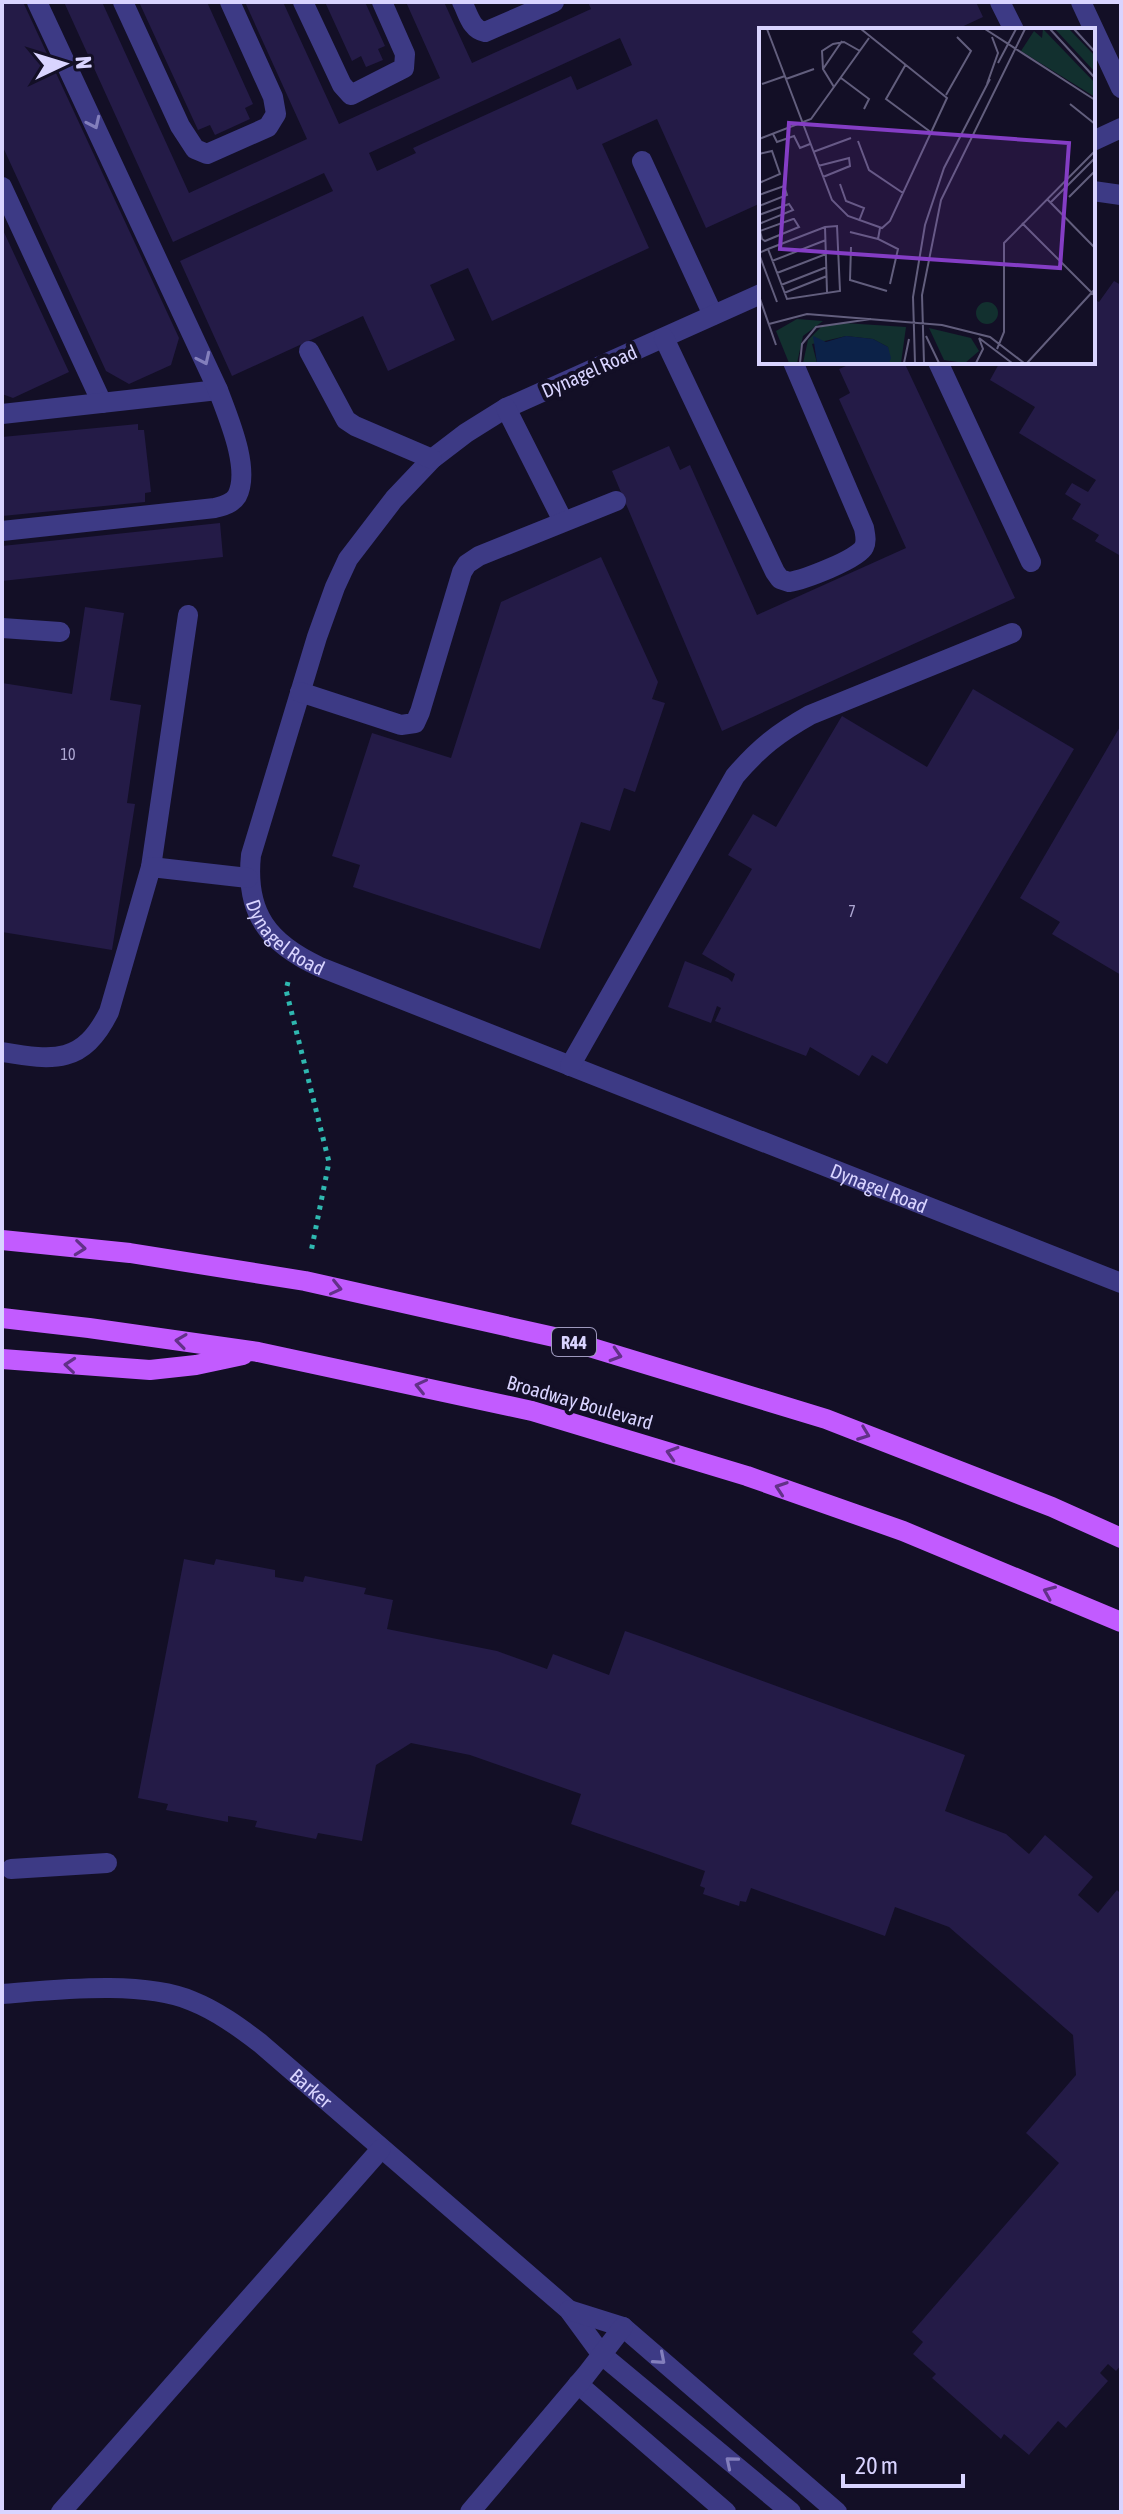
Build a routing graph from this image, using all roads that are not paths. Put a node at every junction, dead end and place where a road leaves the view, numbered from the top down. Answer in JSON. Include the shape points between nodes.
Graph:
{"nodes":[{"id":1,"x":37,"y":2,"type":"edge"},
{"id":2,"x":123,"y":2,"type":"edge"},
{"id":3,"x":230,"y":2,"type":"edge"},
{"id":4,"x":303,"y":2,"type":"edge"},
{"id":5,"x":382,"y":2,"type":"edge"},
{"id":6,"x":462,"y":2,"type":"edge"},
{"id":7,"x":554,"y":2,"type":"edge"},
{"id":8,"x":1000,"y":2,"type":"edge"},
{"id":9,"x":1081,"y":2,"type":"edge"},
{"id":10,"x":1013,"y":28,"type":"edge"},
{"id":11,"x":1093,"y":28,"type":"edge"},
{"id":12,"x":1095,"y":32,"type":"edge"},
{"id":13,"x":1121,"y":88,"type":"edge"},
{"id":14,"x":1121,"y":128,"type":"edge"},
{"id":15,"x":1095,"y":140,"type":"edge"},
{"id":16,"x":642,"y":161,"type":"dead end"},
{"id":17,"x":2,"y":187,"type":"edge"},
{"id":18,"x":1095,"y":191,"type":"edge"},
{"id":19,"x":1121,"y":195,"type":"edge"},
{"id":20,"x":759,"y":295,"type":"edge"},
{"id":21,"x":713,"y":315,"type":"junction"},
{"id":22,"x":664,"y":338,"type":"junction"},
{"id":23,"x":309,"y":351,"type":"dead end"},
{"id":24,"x":794,"y":364,"type":"edge"},
{"id":25,"x":939,"y":364,"type":"edge"},
{"id":26,"x":218,"y":390,"type":"junction"},
{"id":27,"x":102,"y":403,"type":"junction"},
{"id":28,"x":506,"y":408,"type":"junction"},
{"id":29,"x":2,"y":414,"type":"edge"},
{"id":30,"x":432,"y":459,"type":"junction"},
{"id":31,"x":616,"y":501,"type":"dead end"},
{"id":32,"x":563,"y":521,"type":"junction"},
{"id":33,"x":2,"y":531,"type":"edge"},
{"id":34,"x":1031,"y":562,"type":"dead end"},
{"id":35,"x":188,"y":615,"type":"dead end"},
{"id":36,"x":2,"y":628,"type":"edge"},
{"id":37,"x":60,"y":632,"type":"dead end"},
{"id":38,"x":1012,"y":633,"type":"dead end"},
{"id":39,"x":300,"y":692,"type":"junction"},
{"id":40,"x":151,"y":867,"type":"junction"},
{"id":41,"x":248,"y":878,"type":"junction"},
{"id":42,"x":2,"y":1052,"type":"edge"},
{"id":43,"x":570,"y":1066,"type":"junction"},
{"id":44,"x":2,"y":1240,"type":"edge"},
{"id":45,"x":1121,"y":1283,"type":"edge"},
{"id":46,"x":2,"y":1318,"type":"edge"},
{"id":47,"x":258,"y":1352,"type":"junction"},
{"id":48,"x":2,"y":1359,"type":"edge"},
{"id":49,"x":1121,"y":1538,"type":"edge"},
{"id":50,"x":1121,"y":1622,"type":"edge"},
{"id":51,"x":107,"y":1863,"type":"dead end"},
{"id":52,"x":11,"y":1869,"type":"dead end"},
{"id":53,"x":2,"y":1994,"type":"edge"},
{"id":54,"x":381,"y":2149,"type":"junction"},
{"id":55,"x":569,"y":2310,"type":"junction"},
{"id":56,"x":623,"y":2327,"type":"junction"},
{"id":57,"x":602,"y":2355,"type":"junction"},
{"id":58,"x":578,"y":2384,"type":"junction"},
{"id":59,"x":802,"y":2481,"type":"junction"},
{"id":60,"x":786,"y":2508,"type":"edge"},
{"id":61,"x":61,"y":2512,"type":"edge"},
{"id":62,"x":470,"y":2512,"type":"edge"},
{"id":63,"x":726,"y":2512,"type":"edge"},
{"id":64,"x":837,"y":2512,"type":"edge"}],
"edges":[{"from":1,"to":26,"type":"street","one_way":true},
{"from":2,"to":3,"type":"street","via":[[180,126],[195,149],[207,154],[268,127],[276,114]]},
{"from":4,"to":5,"type":"street","via":[[351,95],[404,68],[405,54]]},
{"from":6,"to":7,"type":"street","via":[[473,25],[485,32]]},
{"from":8,"to":10,"type":"street"},
{"from":9,"to":11,"type":"street"},
{"from":12,"to":13,"type":"street"},
{"from":14,"to":15,"type":"street"},
{"from":16,"to":21,"type":"street"},
{"from":17,"to":27,"type":"street"},
{"from":18,"to":19,"type":"street"},
{"from":20,"to":21,"type":"street","name":"Dynagel Road"},
{"from":21,"to":22,"type":"street","name":"Dynagel Road"},
{"from":22,"to":24,"type":"street","via":[[775,572],[789,582],[852,558],[865,543],[864,528]]},
{"from":22,"to":28,"type":"street","name":"Dynagel Road"},
{"from":23,"to":30,"type":"street","via":[[346,420]]},
{"from":25,"to":34,"type":"street"},
{"from":26,"to":27,"type":"street"},
{"from":26,"to":33,"type":"street","via":[[239,460],[237,496],[231,503]]},
{"from":27,"to":29,"type":"street"},
{"from":28,"to":30,"type":"street","name":"Dynagel Road"},
{"from":28,"to":32,"type":"street"},
{"from":30,"to":39,"type":"street","name":"Dynagel Road","via":[[348,559]]},
{"from":31,"to":32,"type":"street"},
{"from":32,"to":39,"type":"street","via":[[467,564],[415,723],[401,725]]},
{"from":35,"to":40,"type":"street"},
{"from":36,"to":37,"type":"street"},
{"from":38,"to":43,"type":"street","via":[[810,715],[759,749],[735,776]]},
{"from":39,"to":41,"type":"street","name":"Dynagel Road"},
{"from":40,"to":41,"type":"street"},
{"from":40,"to":42,"type":"street","via":[[99,1032],[71,1053],[50,1057]]},
{"from":41,"to":43,"type":"street","name":"Dynagel Road","via":[[261,920],[295,956]]},
{"from":43,"to":45,"type":"street","name":"Dynagel Road"},
{"from":44,"to":49,"type":"main road","number":"R44","one_way":true,"via":[[130,1253],[305,1281],[563,1339],[826,1419]]},
{"from":47,"to":46,"type":"main road","name":"Broadway Boulevard","one_way":true},
{"from":47,"to":48,"type":"main road","one_way":true,"via":[[150,1370]]},
{"from":50,"to":47,"type":"main road","name":"Broadway Boulevard","one_way":true,"via":[[903,1531],[747,1476],[532,1411]]},
{"from":51,"to":52,"type":"street"},
{"from":53,"to":54,"type":"street","name":"Barker","via":[[150,1990],[190,2000],[227,2018],[260,2043]]},
{"from":54,"to":55,"type":"street","name":"Barker"},
{"from":54,"to":61,"type":"street"},
{"from":55,"to":56,"type":"street","name":"Barker"},
{"from":55,"to":57,"type":"street","name":"Barker"},
{"from":56,"to":57,"type":"street"},
{"from":56,"to":59,"type":"street","name":"Barker","one_way":true},
{"from":57,"to":58,"type":"street"},
{"from":60,"to":57,"type":"street","name":"Barker","one_way":true},
{"from":58,"to":62,"type":"street"},
{"from":58,"to":63,"type":"street"},
{"from":59,"to":60,"type":"street"},
{"from":59,"to":64,"type":"street","name":"Barker"}]}
